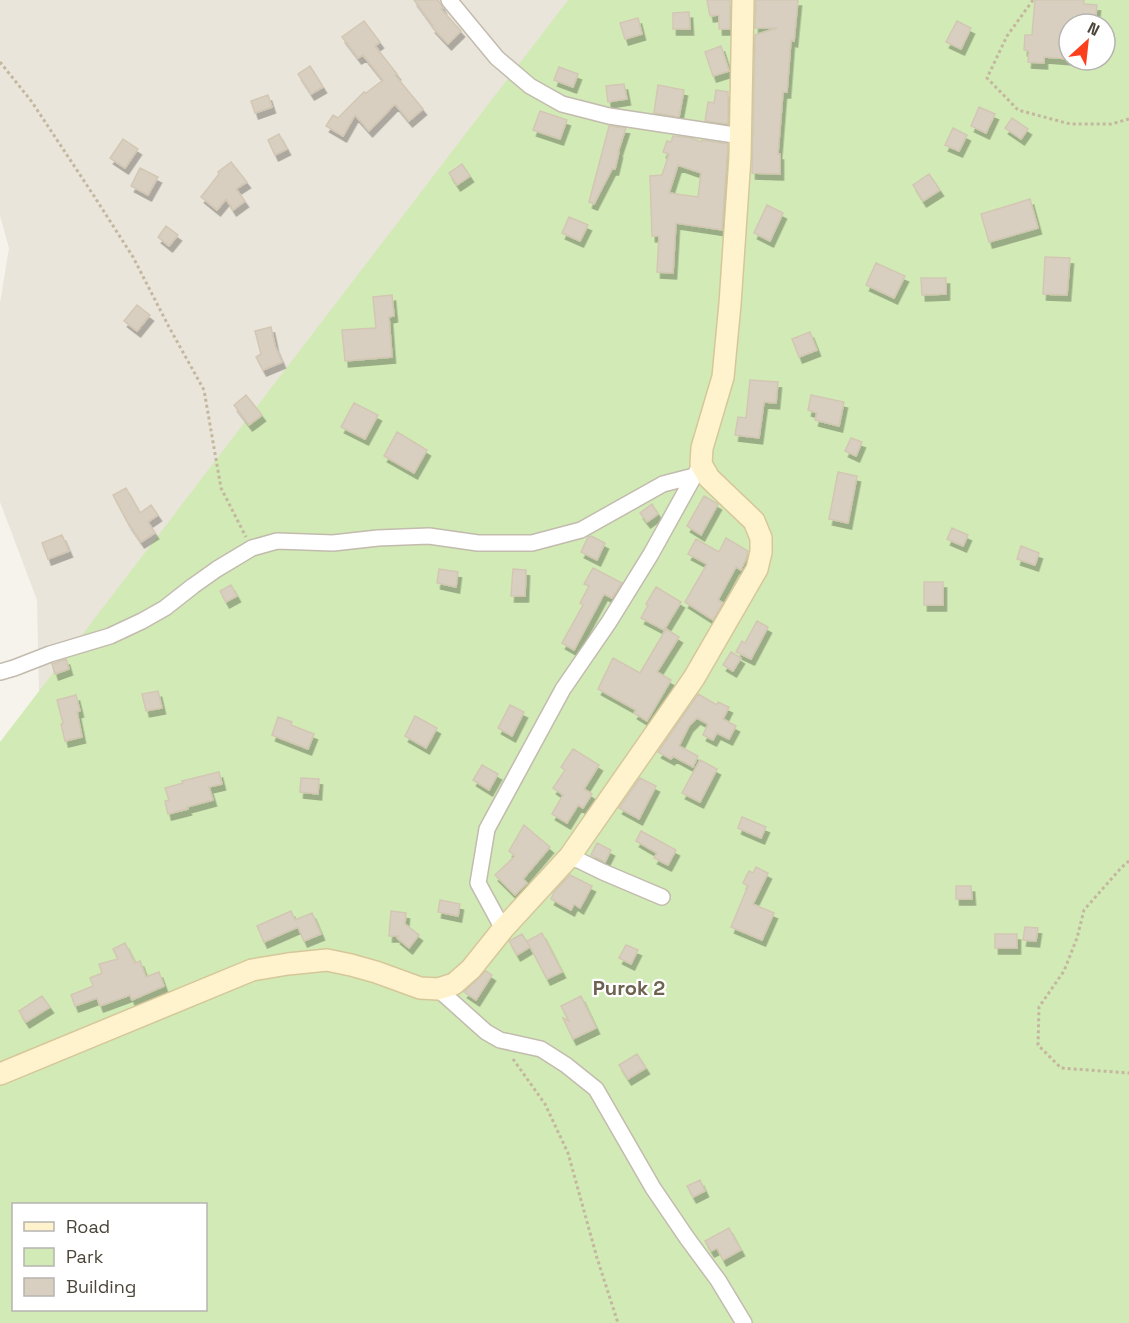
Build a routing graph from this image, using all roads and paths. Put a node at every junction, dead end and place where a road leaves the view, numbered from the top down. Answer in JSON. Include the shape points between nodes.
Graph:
{"nodes":[{"id":1,"x":449,"y":0,"type":"edge"},
{"id":2,"x":742,"y":0,"type":"edge"},
{"id":3,"x":1033,"y":0,"type":"edge"},
{"id":4,"x":0,"y":62,"type":"edge"},
{"id":5,"x":1129,"y":119,"type":"edge"},
{"id":6,"x":741,"y":136,"type":"junction"},
{"id":7,"x":698,"y":470,"type":"junction"},
{"id":8,"x":252,"y":548,"type":"junction"},
{"id":9,"x":0,"y":672,"type":"edge"},
{"id":10,"x":570,"y":856,"type":"junction"},
{"id":11,"x":1129,"y":861,"type":"edge"},
{"id":12,"x":662,"y":897,"type":"dead end"},
{"id":13,"x":503,"y":929,"type":"junction"},
{"id":14,"x":438,"y":988,"type":"junction"},
{"id":15,"x":500,"y":1040,"type":"junction"},
{"id":16,"x":1129,"y":1073,"type":"edge"},
{"id":17,"x":0,"y":1074,"type":"edge"},
{"id":18,"x":618,"y":1323,"type":"edge"},
{"id":19,"x":744,"y":1323,"type":"edge"}],
"edges":[{"from":1,"to":6,"type":"street","via":[[497,58],[530,86],[562,104],[609,116]]},
{"from":2,"to":6,"type":"street"},
{"from":3,"to":5,"type":"path","via":[[1007,36],[987,78],[1018,110],[1070,124],[1111,124]]},
{"from":4,"to":8,"type":"path","via":[[32,102],[133,257],[204,390],[221,488]]},
{"from":6,"to":7,"type":"street","via":[[723,377]]},
{"from":7,"to":8,"type":"street","via":[[663,484],[581,530],[532,543],[478,543],[429,536],[333,543],[277,541]]},
{"from":7,"to":10,"type":"street","via":[[754,520],[761,538],[757,569],[694,678]]},
{"from":7,"to":13,"type":"street","via":[[651,554],[563,689],[487,829],[478,884]]},
{"from":8,"to":9,"type":"street","via":[[142,621],[110,636]]},
{"from":10,"to":12,"type":"street"},
{"from":10,"to":13,"type":"street"},
{"from":11,"to":16,"type":"path","via":[[1084,910],[1064,970],[1039,1007],[1038,1045],[1061,1068]]},
{"from":13,"to":14,"type":"street","via":[[471,969],[454,984]]},
{"from":14,"to":15,"type":"street"},
{"from":14,"to":17,"type":"street","via":[[420,988],[327,960],[252,970]]},
{"from":15,"to":18,"type":"path","via":[[545,1104],[568,1153]]},
{"from":15,"to":19,"type":"street","via":[[542,1049],[596,1089],[653,1188]]}]}
